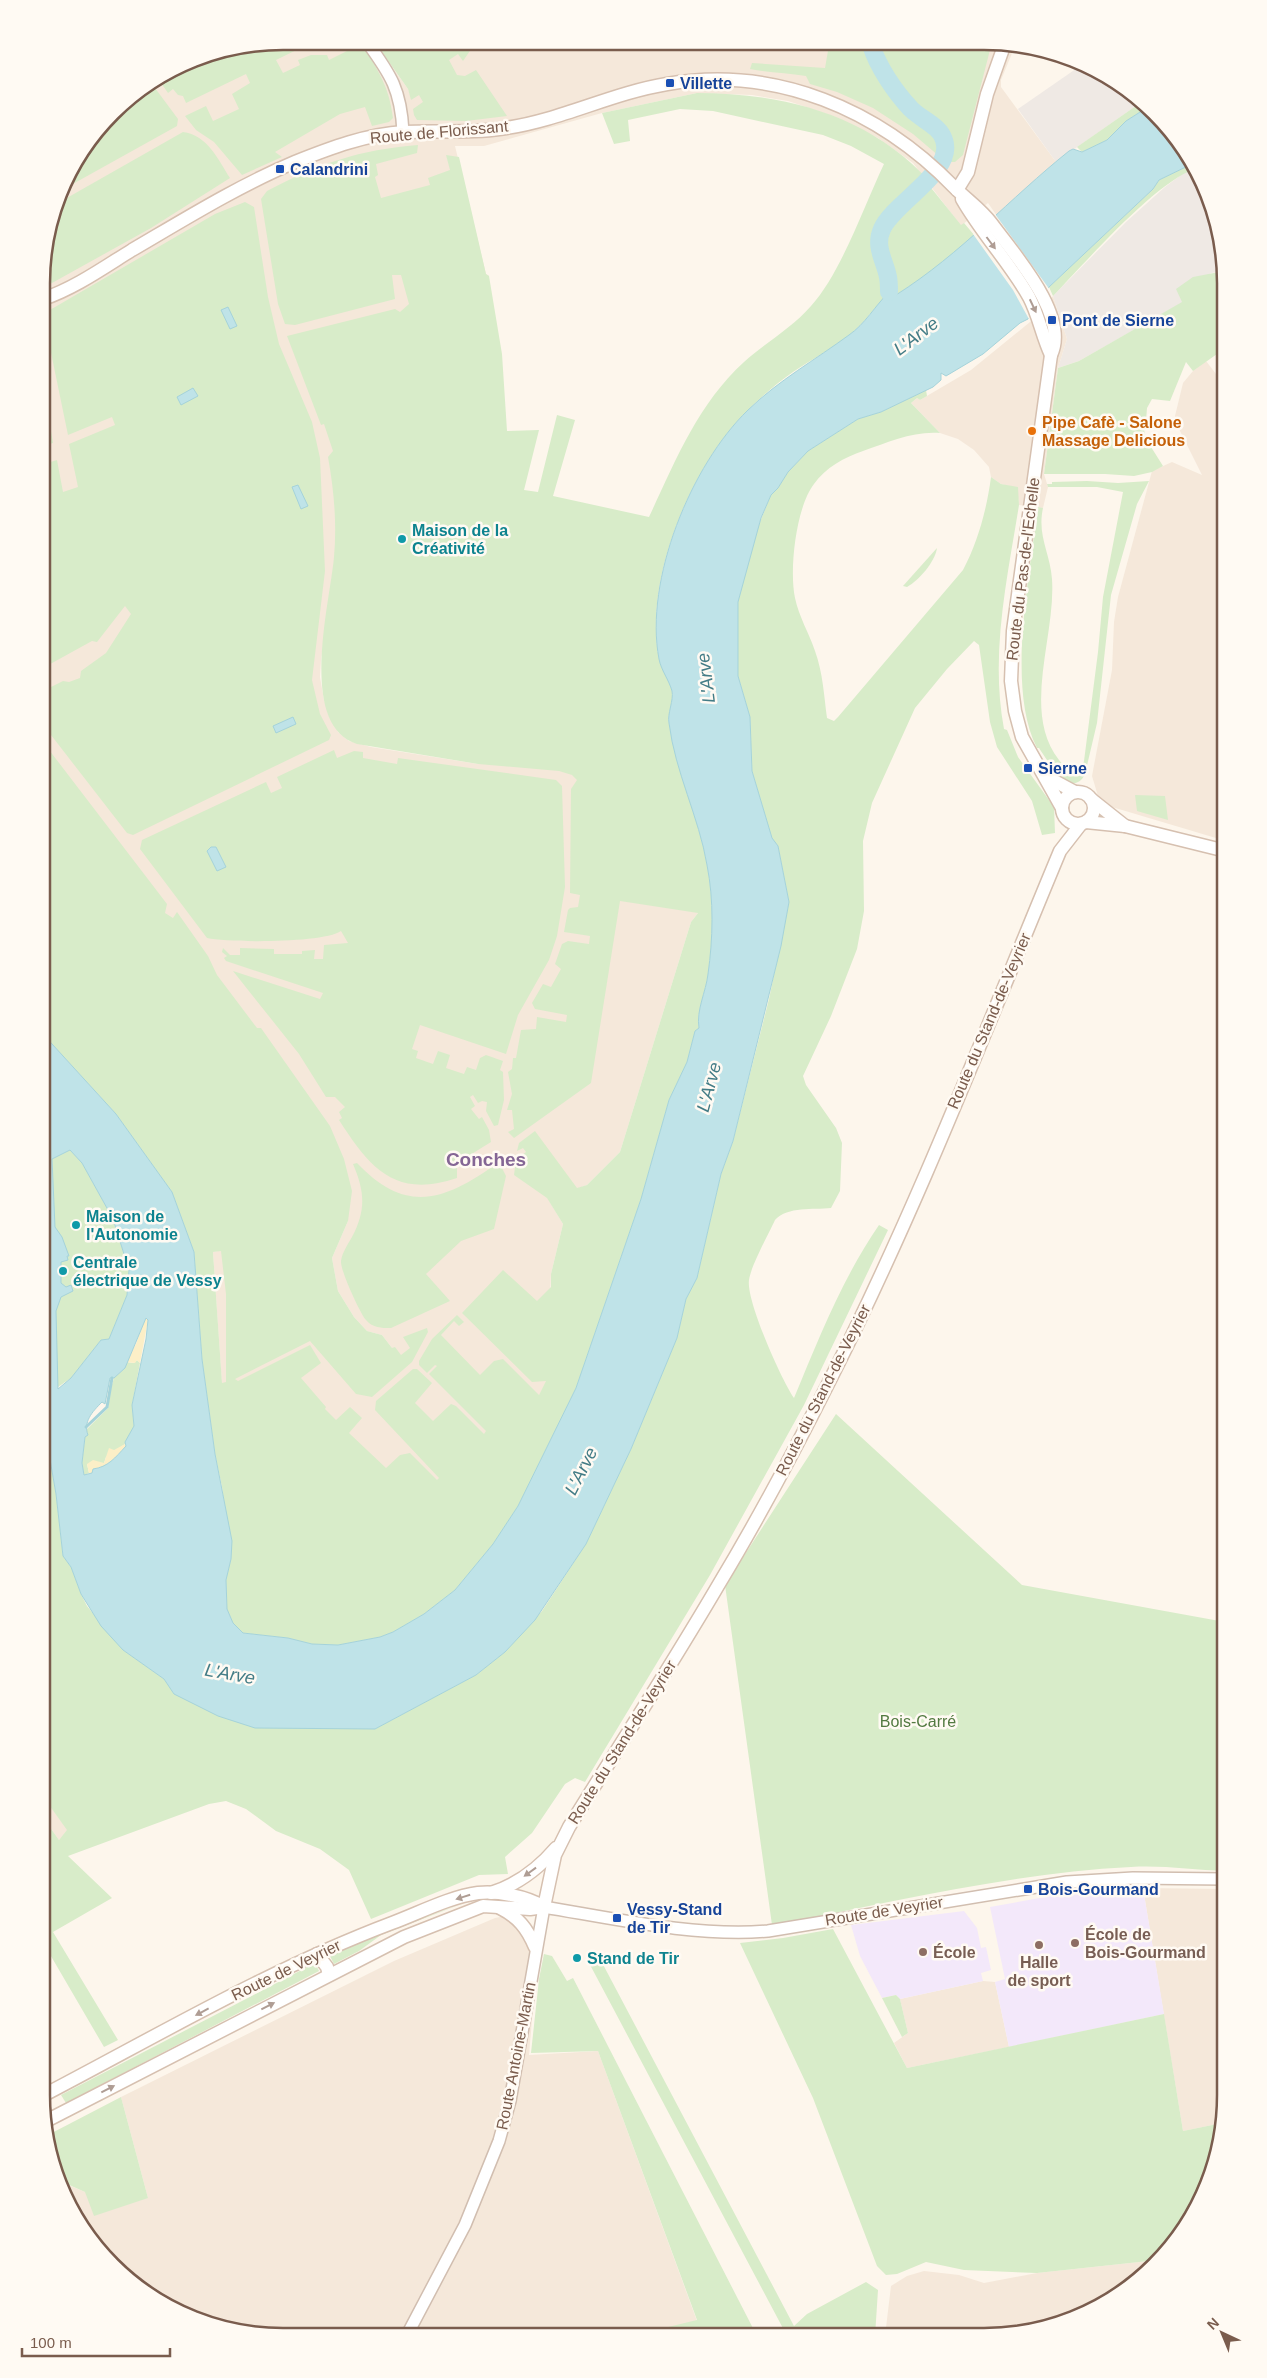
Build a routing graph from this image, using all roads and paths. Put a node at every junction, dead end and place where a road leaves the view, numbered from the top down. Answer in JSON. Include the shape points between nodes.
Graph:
{"nodes":[{"id":1,"x":372,"y":50,"type":"edge"},
{"id":2,"x":1002,"y":50,"type":"edge"},
{"id":3,"x":403,"y":132,"type":"junction"},
{"id":4,"x":953,"y":186,"type":"junction"},
{"id":5,"x":979,"y":217,"type":"junction"},
{"id":6,"x":1008,"y":265,"type":"joint"},
{"id":7,"x":1024,"y":268,"type":"joint"},
{"id":8,"x":50,"y":296,"type":"edge"},
{"id":9,"x":1051,"y":351,"type":"junction"},
{"id":10,"x":1046,"y":777,"type":"junction"},
{"id":11,"x":1076,"y":792,"type":"junction"},
{"id":12,"x":1091,"y":799,"type":"junction"},
{"id":13,"x":1063,"y":810,"type":"junction"},
{"id":14,"x":1083,"y":823,"type":"junction"},
{"id":15,"x":1125,"y":826,"type":"junction"},
{"id":16,"x":1217,"y":849,"type":"edge"},
{"id":17,"x":1060,"y":851,"type":"junction"},
{"id":18,"x":562,"y":1840,"type":"junction"},
{"id":19,"x":1217,"y":1879,"type":"edge"},
{"id":20,"x":489,"y":1893,"type":"junction"},
{"id":21,"x":495,"y":1906,"type":"junction"},
{"id":22,"x":544,"y":1907,"type":"junction"},
{"id":23,"x":535,"y":1947,"type":"junction"},
{"id":24,"x":317,"y":1954,"type":"junction"},
{"id":25,"x":328,"y":1975,"type":"junction"},
{"id":26,"x":50,"y":2092,"type":"edge"},
{"id":27,"x":51,"y":2118,"type":"edge"},
{"id":28,"x":411,"y":2328,"type":"edge"}],
"edges":[{"from":1,"to":3,"type":"street","via":[[397,89]]},
{"from":2,"to":4,"type":"main road","via":[[987,94],[968,172]]},
{"from":3,"to":4,"type":"main road","name":"Route de Florissant","via":[[477,132],[506,128],[645,88],[720,80],[770,85],[807,94],[852,111],[894,135]]},
{"from":3,"to":8,"type":"main road","name":"Route de Florissant","via":[[345,144],[272,173],[198,211]]},
{"from":4,"to":5,"type":"main road","name":"Route de Florissant"},
{"from":5,"to":6,"type":"main road","name":"Route de Florissant","one_way":true},
{"from":5,"to":7,"type":"main road","name":"Route de Florissant"},
{"from":6,"to":9,"type":"main road","name":"Route du Pas-de-l'Echelle","one_way":true,"via":[[1034,308]]},
{"from":7,"to":9,"type":"main road","name":"Route du Pas-de-l'Echelle","via":[[1049,311],[1056,339]]},
{"from":9,"to":10,"type":"main road","name":"Route du Pas-de-l'Echelle","via":[[1010,666],[1012,697],[1019,725],[1030,753]]},
{"from":10,"to":11,"type":"main road","name":"Route du Pas-de-l'Echelle"},
{"from":10,"to":13,"type":"main road","name":"Route du Pas-de-l'Echelle"},
{"from":11,"to":12,"type":"main road"},
{"from":11,"to":13,"type":"main road","via":[[1066,798]]},
{"from":12,"to":14,"type":"main road","via":[[1094,812]]},
{"from":12,"to":15,"type":"main road"},
{"from":13,"to":14,"type":"main road","via":[[1070,821]]},
{"from":13,"to":17,"type":"main road","name":"Route du Stand-de-Veyrier"},
{"from":14,"to":15,"type":"main road"},
{"from":14,"to":17,"type":"main road","name":"Route du Stand-de-Veyrier"},
{"from":15,"to":16,"type":"main road"},
{"from":17,"to":18,"type":"main road","name":"Route du Stand-de-Veyrier","via":[[926,1170],[832,1376],[720,1583]]},
{"from":18,"to":20,"type":"main road","one_way":true,"via":[[530,1872],[509,1886]]},
{"from":18,"to":22,"type":"main road","name":"Route du Stand-de-Veyrier","via":[[552,1865]]},
{"from":19,"to":22,"type":"street","name":"Route de Veyrier","via":[[1133,1878],[1067,1882],[729,1934]]},
{"from":20,"to":22,"type":"main road","name":"Route de Veyrier","via":[[528,1899]]},
{"from":20,"to":24,"type":"main road","name":"Route de Veyrier","one_way":true,"via":[[468,1895]]},
{"from":21,"to":22,"type":"main road","name":"Route de Veyrier"},
{"from":21,"to":23,"type":"main road","via":[[518,1920]]},
{"from":21,"to":25,"type":"main road","name":"Route de Veyrier","via":[[465,1912],[404,1937]]},
{"from":22,"to":23,"type":"street","name":"Route Antoine-Martin"},
{"from":23,"to":28,"type":"street","name":"Route Antoine-Martin","via":[[512,2088],[499,2141],[465,2225]]},
{"from":24,"to":25,"type":"main road","via":[[327,1967]]},
{"from":24,"to":26,"type":"main road","name":"Route de Veyrier","one_way":true},
{"from":27,"to":25,"type":"main road","name":"Route de Veyrier","one_way":true}]}
